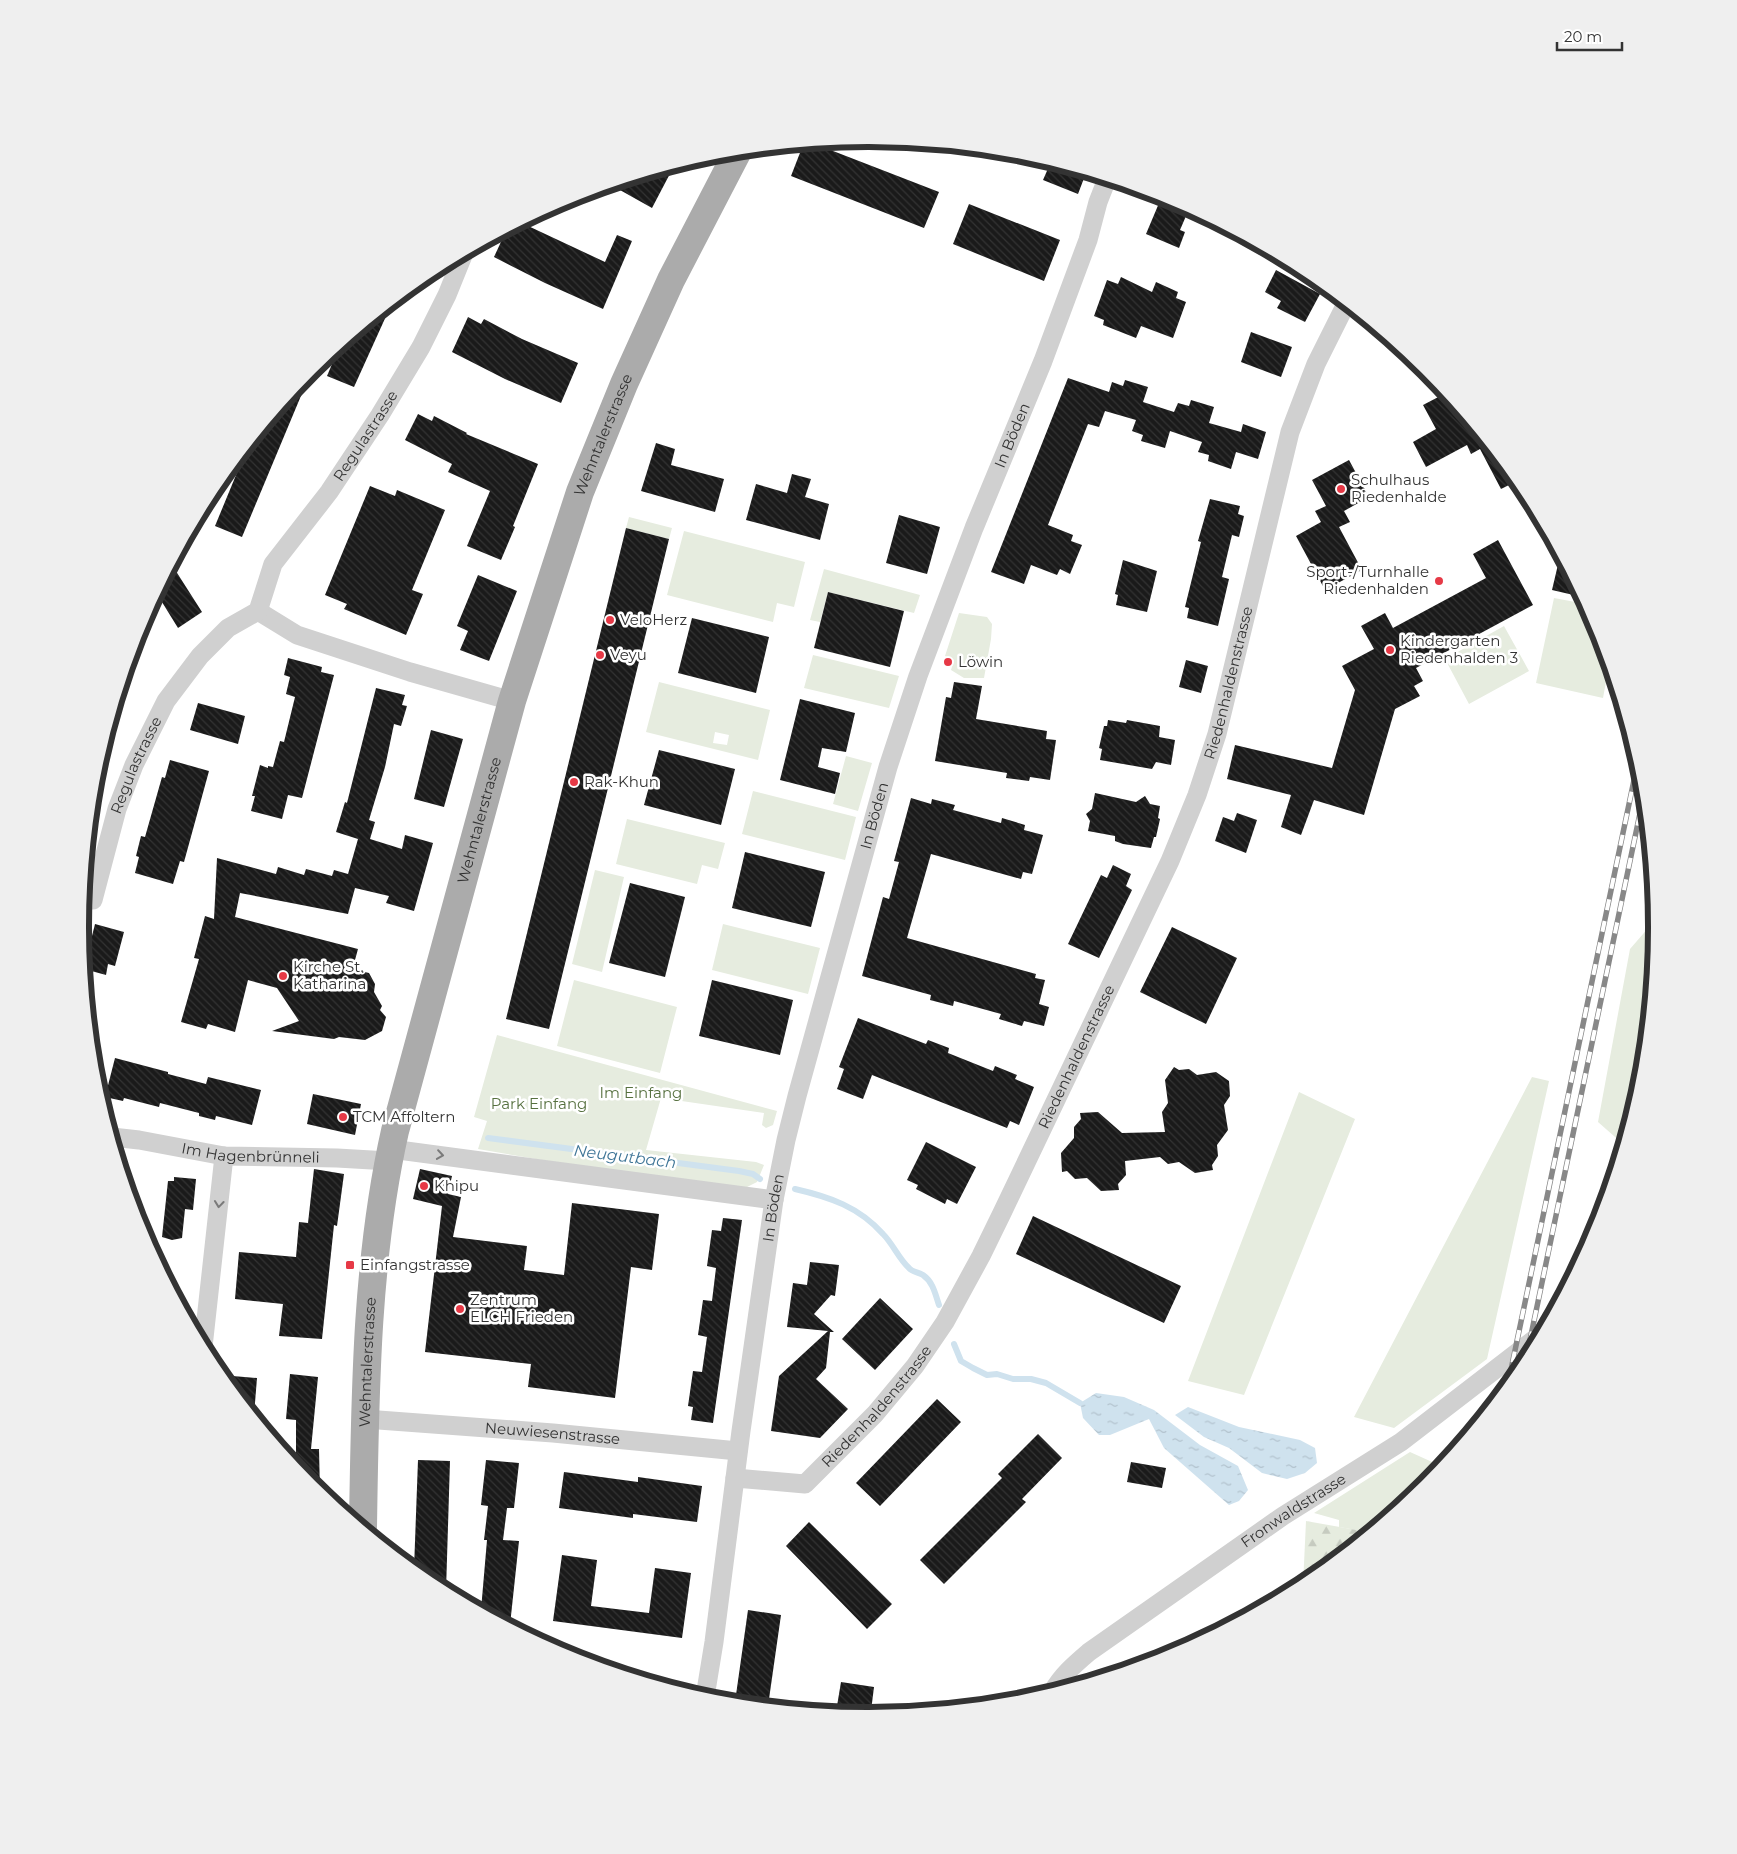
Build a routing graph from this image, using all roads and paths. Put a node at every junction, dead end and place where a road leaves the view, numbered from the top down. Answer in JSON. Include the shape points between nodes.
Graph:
{"nodes":[{"id":1,"x":734,"y":159,"type":"edge"},
{"id":2,"x":1106,"y":185,"type":"edge"},
{"id":3,"x":460,"y":264,"type":"edge"},
{"id":4,"x":1344,"y":309,"type":"edge"},
{"id":5,"x":258,"y":610,"type":"junction"},
{"id":6,"x":512,"y":701,"type":"junction"},
{"id":7,"x":93,"y":900,"type":"dead end"},
{"id":8,"x":118,"y":1138,"type":"edge"},
{"id":9,"x":390,"y":1155,"type":"junction"},
{"id":10,"x":224,"y":1156,"type":"junction"},
{"id":11,"x":774,"y":1200,"type":"junction"},
{"id":12,"x":204,"y":1335,"type":"edge"},
{"id":13,"x":1526,"y":1346,"type":"edge"},
{"id":14,"x":365,"y":1419,"type":"junction"},
{"id":15,"x":738,"y":1451,"type":"junction"},
{"id":16,"x":735,"y":1478,"type":"junction"},
{"id":17,"x":362,"y":1520,"type":"edge"},
{"id":18,"x":1058,"y":1683,"type":"edge"},
{"id":19,"x":706,"y":1690,"type":"edge"}],
"edges":[{"from":1,"to":6,"type":"main road","name":"Wehntalerstrasse","via":[[670,280],[624,384],[580,492]]},
{"from":2,"to":11,"type":"street","name":"In Böden","via":[[1043,360],[921,667],[888,767],[799,1087]]},
{"from":3,"to":5,"type":"street","name":"Regulastrasse","via":[[421,347],[380,416],[329,492],[273,564]]},
{"from":4,"to":16,"type":"street","name":"Riedenhaldenstrasse","via":[[1316,364],[1290,432],[1217,734],[1197,795],[1170,861],[981,1256],[945,1322],[915,1366],[875,1414],[805,1484]]},
{"from":5,"to":6,"type":"street","via":[[297,635]]},
{"from":5,"to":7,"type":"street","name":"Regulastrasse","via":[[228,628],[200,656],[166,701],[134,765],[117,809]]},
{"from":6,"to":9,"type":"main road","name":"Wehntalerstrasse"},
{"from":8,"to":10,"type":"street","name":"Im Hagenbrünneli"},
{"from":9,"to":10,"type":"street","name":"Im Hagenbrünneli","via":[[337,1158]]},
{"from":9,"to":11,"type":"street","one_way":true,"via":[[559,1172]]},
{"from":9,"to":14,"type":"main road","name":"Wehntalerstrasse","via":[[374,1268]]},
{"from":10,"to":12,"type":"street","one_way":true},
{"from":11,"to":15,"type":"street","name":"In Böden"},
{"from":13,"to":18,"type":"street","name":"Fronwaldstrasse","via":[[1402,1442],[1283,1516],[1089,1652]]},
{"from":14,"to":15,"type":"street","name":"Neuwiesenstrasse"},
{"from":14,"to":17,"type":"main road","name":"Wehntalerstrasse"},
{"from":15,"to":16,"type":"street","name":"In Böden"},
{"from":16,"to":19,"type":"street"}]}
